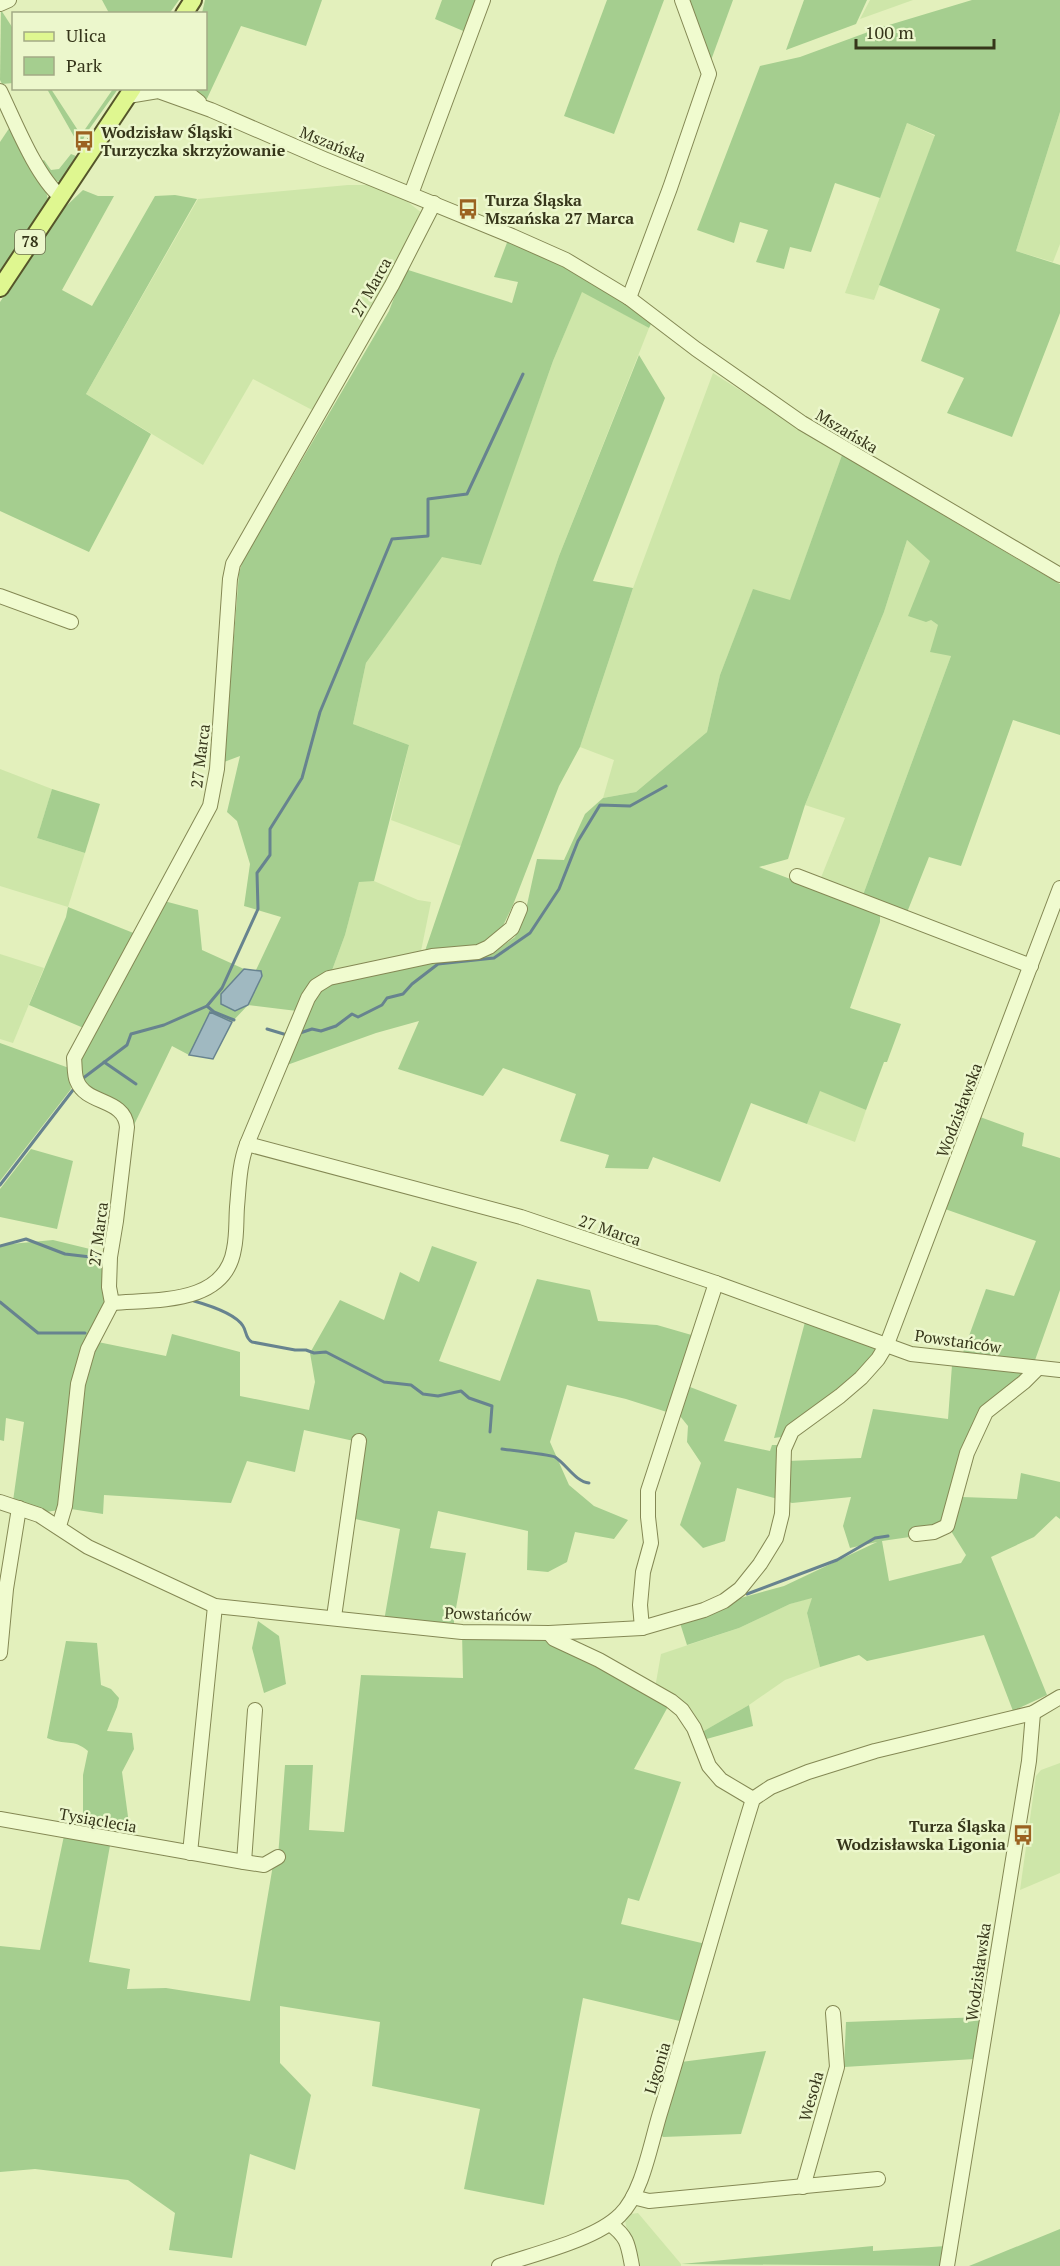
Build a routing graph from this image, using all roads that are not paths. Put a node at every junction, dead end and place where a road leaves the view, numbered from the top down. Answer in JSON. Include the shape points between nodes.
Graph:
{"nodes":[{"id":1,"x":9,"y":0,"type":"edge"},
{"id":2,"x":483,"y":0,"type":"edge"},
{"id":3,"x":682,"y":0,"type":"edge"},
{"id":4,"x":0,"y":4,"type":"edge"},
{"id":5,"x":157,"y":90,"type":"edge"},
{"id":6,"x":184,"y":90,"type":"edge"},
{"id":7,"x":0,"y":91,"type":"edge"},
{"id":8,"x":131,"y":92,"type":"edge"},
{"id":9,"x":210,"y":110,"type":"junction"},
{"id":10,"x":411,"y":194,"type":"junction"},
{"id":11,"x":60,"y":197,"type":"junction"},
{"id":12,"x":434,"y":203,"type":"junction"},
{"id":13,"x":0,"y":288,"type":"edge"},
{"id":14,"x":629,"y":298,"type":"junction"},
{"id":15,"x":1060,"y":575,"type":"edge"},
{"id":16,"x":0,"y":596,"type":"edge"},
{"id":17,"x":71,"y":622,"type":"dead end"},
{"id":18,"x":797,"y":876,"type":"dead end"},
{"id":19,"x":1060,"y":888,"type":"edge"},
{"id":20,"x":520,"y":909,"type":"dead end"},
{"id":21,"x":1031,"y":966,"type":"junction"},
{"id":22,"x":247,"y":1144,"type":"junction"},
{"id":23,"x":716,"y":1283,"type":"junction"},
{"id":24,"x":112,"y":1303,"type":"junction"},
{"id":25,"x":887,"y":1344,"type":"junction"},
{"id":26,"x":1038,"y":1368,"type":"junction"},
{"id":27,"x":1060,"y":1370,"type":"edge"},
{"id":28,"x":359,"y":1441,"type":"dead end"},
{"id":29,"x":0,"y":1502,"type":"edge"},
{"id":30,"x":19,"y":1508,"type":"junction"},
{"id":31,"x":59,"y":1526,"type":"junction"},
{"id":32,"x":916,"y":1534,"type":"dead end"},
{"id":33,"x":215,"y":1606,"type":"junction"},
{"id":34,"x":334,"y":1617,"type":"junction"},
{"id":35,"x":642,"y":1628,"type":"junction"},
{"id":36,"x":549,"y":1633,"type":"junction"},
{"id":37,"x":0,"y":1653,"type":"edge"},
{"id":38,"x":1060,"y":1697,"type":"edge"},
{"id":39,"x":255,"y":1710,"type":"dead end"},
{"id":40,"x":1033,"y":1713,"type":"junction"},
{"id":41,"x":753,"y":1798,"type":"junction"},
{"id":42,"x":0,"y":1819,"type":"edge"},
{"id":43,"x":190,"y":1853,"type":"junction"},
{"id":44,"x":278,"y":1857,"type":"dead end"},
{"id":45,"x":244,"y":1862,"type":"junction"},
{"id":46,"x":833,"y":2013,"type":"dead end"},
{"id":47,"x":878,"y":2180,"type":"dead end"},
{"id":48,"x":802,"y":2187,"type":"junction"},
{"id":49,"x":633,"y":2198,"type":"junction"},
{"id":50,"x":610,"y":2224,"type":"junction"},
{"id":51,"x":499,"y":2266,"type":"edge"},
{"id":52,"x":632,"y":2266,"type":"edge"},
{"id":53,"x":947,"y":2266,"type":"edge"}],
"edges":[{"from":1,"to":4,"type":"street"},
{"from":2,"to":10,"type":"street"},
{"from":3,"to":14,"type":"street","via":[[710,74]]},
{"from":5,"to":8,"type":"street"},
{"from":5,"to":9,"type":"street","name":"Mszańska"},
{"from":6,"to":9,"type":"street","name":"Mszańska"},
{"from":7,"to":11,"type":"street","via":[[42,174]]},
{"from":8,"to":11,"type":"main road","number":"78"},
{"from":9,"to":10,"type":"street","name":"Mszańska"},
{"from":10,"to":12,"type":"street","name":"Mszańska"},
{"from":11,"to":13,"type":"main road","number":"78"},
{"from":12,"to":14,"type":"street","name":"Mszańska","via":[[566,260]]},
{"from":12,"to":24,"type":"street","name":"27 Marca","via":[[233,564],[217,769],[210,806],[74,1058],[80,1087],[121,1111],[126,1118],[110,1257]]},
{"from":14,"to":15,"type":"street","name":"Mszańska","via":[[802,423]]},
{"from":16,"to":17,"type":"street"},
{"from":18,"to":21,"type":"street"},
{"from":19,"to":21,"type":"street","name":"Wodzisławska"},
{"from":20,"to":22,"type":"street","via":[[512,928],[478,952],[432,956],[329,978],[316,986]]},
{"from":21,"to":25,"type":"street","name":"Wodzisławska"},
{"from":22,"to":23,"type":"street","name":"27 Marca","via":[[521,1217]]},
{"from":22,"to":24,"type":"street","via":[[239,1177],[234,1249],[225,1274],[213,1286],[189,1295]]},
{"from":23,"to":25,"type":"street","name":"27 Marca"},
{"from":23,"to":35,"type":"street","via":[[648,1491],[651,1543],[642,1583]]},
{"from":24,"to":31,"type":"street","via":[[88,1349],[78,1384],[65,1506]]},
{"from":25,"to":26,"type":"street","name":"Powstańców","via":[[911,1354]]},
{"from":25,"to":35,"type":"street","name":"Powstańców","via":[[861,1378],[792,1431],[784,1449],[782,1514],[777,1538],[740,1588],[704,1610]]},
{"from":26,"to":27,"type":"street","name":"Powstańców"},
{"from":26,"to":32,"type":"street","via":[[986,1412],[967,1453],[947,1526]]},
{"from":28,"to":34,"type":"street"},
{"from":29,"to":30,"type":"street","name":"Powstańców"},
{"from":30,"to":31,"type":"street","name":"Powstańców"},
{"from":30,"to":37,"type":"street"},
{"from":31,"to":33,"type":"street","name":"Powstańców","via":[[88,1547]]},
{"from":33,"to":34,"type":"street","name":"Powstańców"},
{"from":33,"to":43,"type":"street"},
{"from":34,"to":36,"type":"street","name":"Powstańców","via":[[462,1632]]},
{"from":35,"to":36,"type":"street","name":"Powstańców"},
{"from":36,"to":41,"type":"street","via":[[671,1701],[694,1728],[709,1766],[721,1780]]},
{"from":38,"to":40,"type":"street"},
{"from":39,"to":45,"type":"street"},
{"from":40,"to":41,"type":"street","via":[[875,1751],[808,1772]]},
{"from":40,"to":53,"type":"street","name":"Wodzisławska","via":[[1029,1761]]},
{"from":41,"to":49,"type":"street","name":"Ligonia"},
{"from":42,"to":43,"type":"street","name":"Tysiąclecia"},
{"from":43,"to":45,"type":"street","name":"Tysiąclecia"},
{"from":44,"to":45,"type":"street","name":"Tysiąclecia","via":[[264,1865]]},
{"from":46,"to":48,"type":"street","name":"Wesoła","via":[[837,2067]]},
{"from":47,"to":48,"type":"street"},
{"from":48,"to":49,"type":"street","via":[[649,2201]]},
{"from":49,"to":50,"type":"street","name":"Ligonia"},
{"from":50,"to":51,"type":"street","name":"Ligonia"},
{"from":50,"to":52,"type":"street","via":[[623,2233]]}]}
